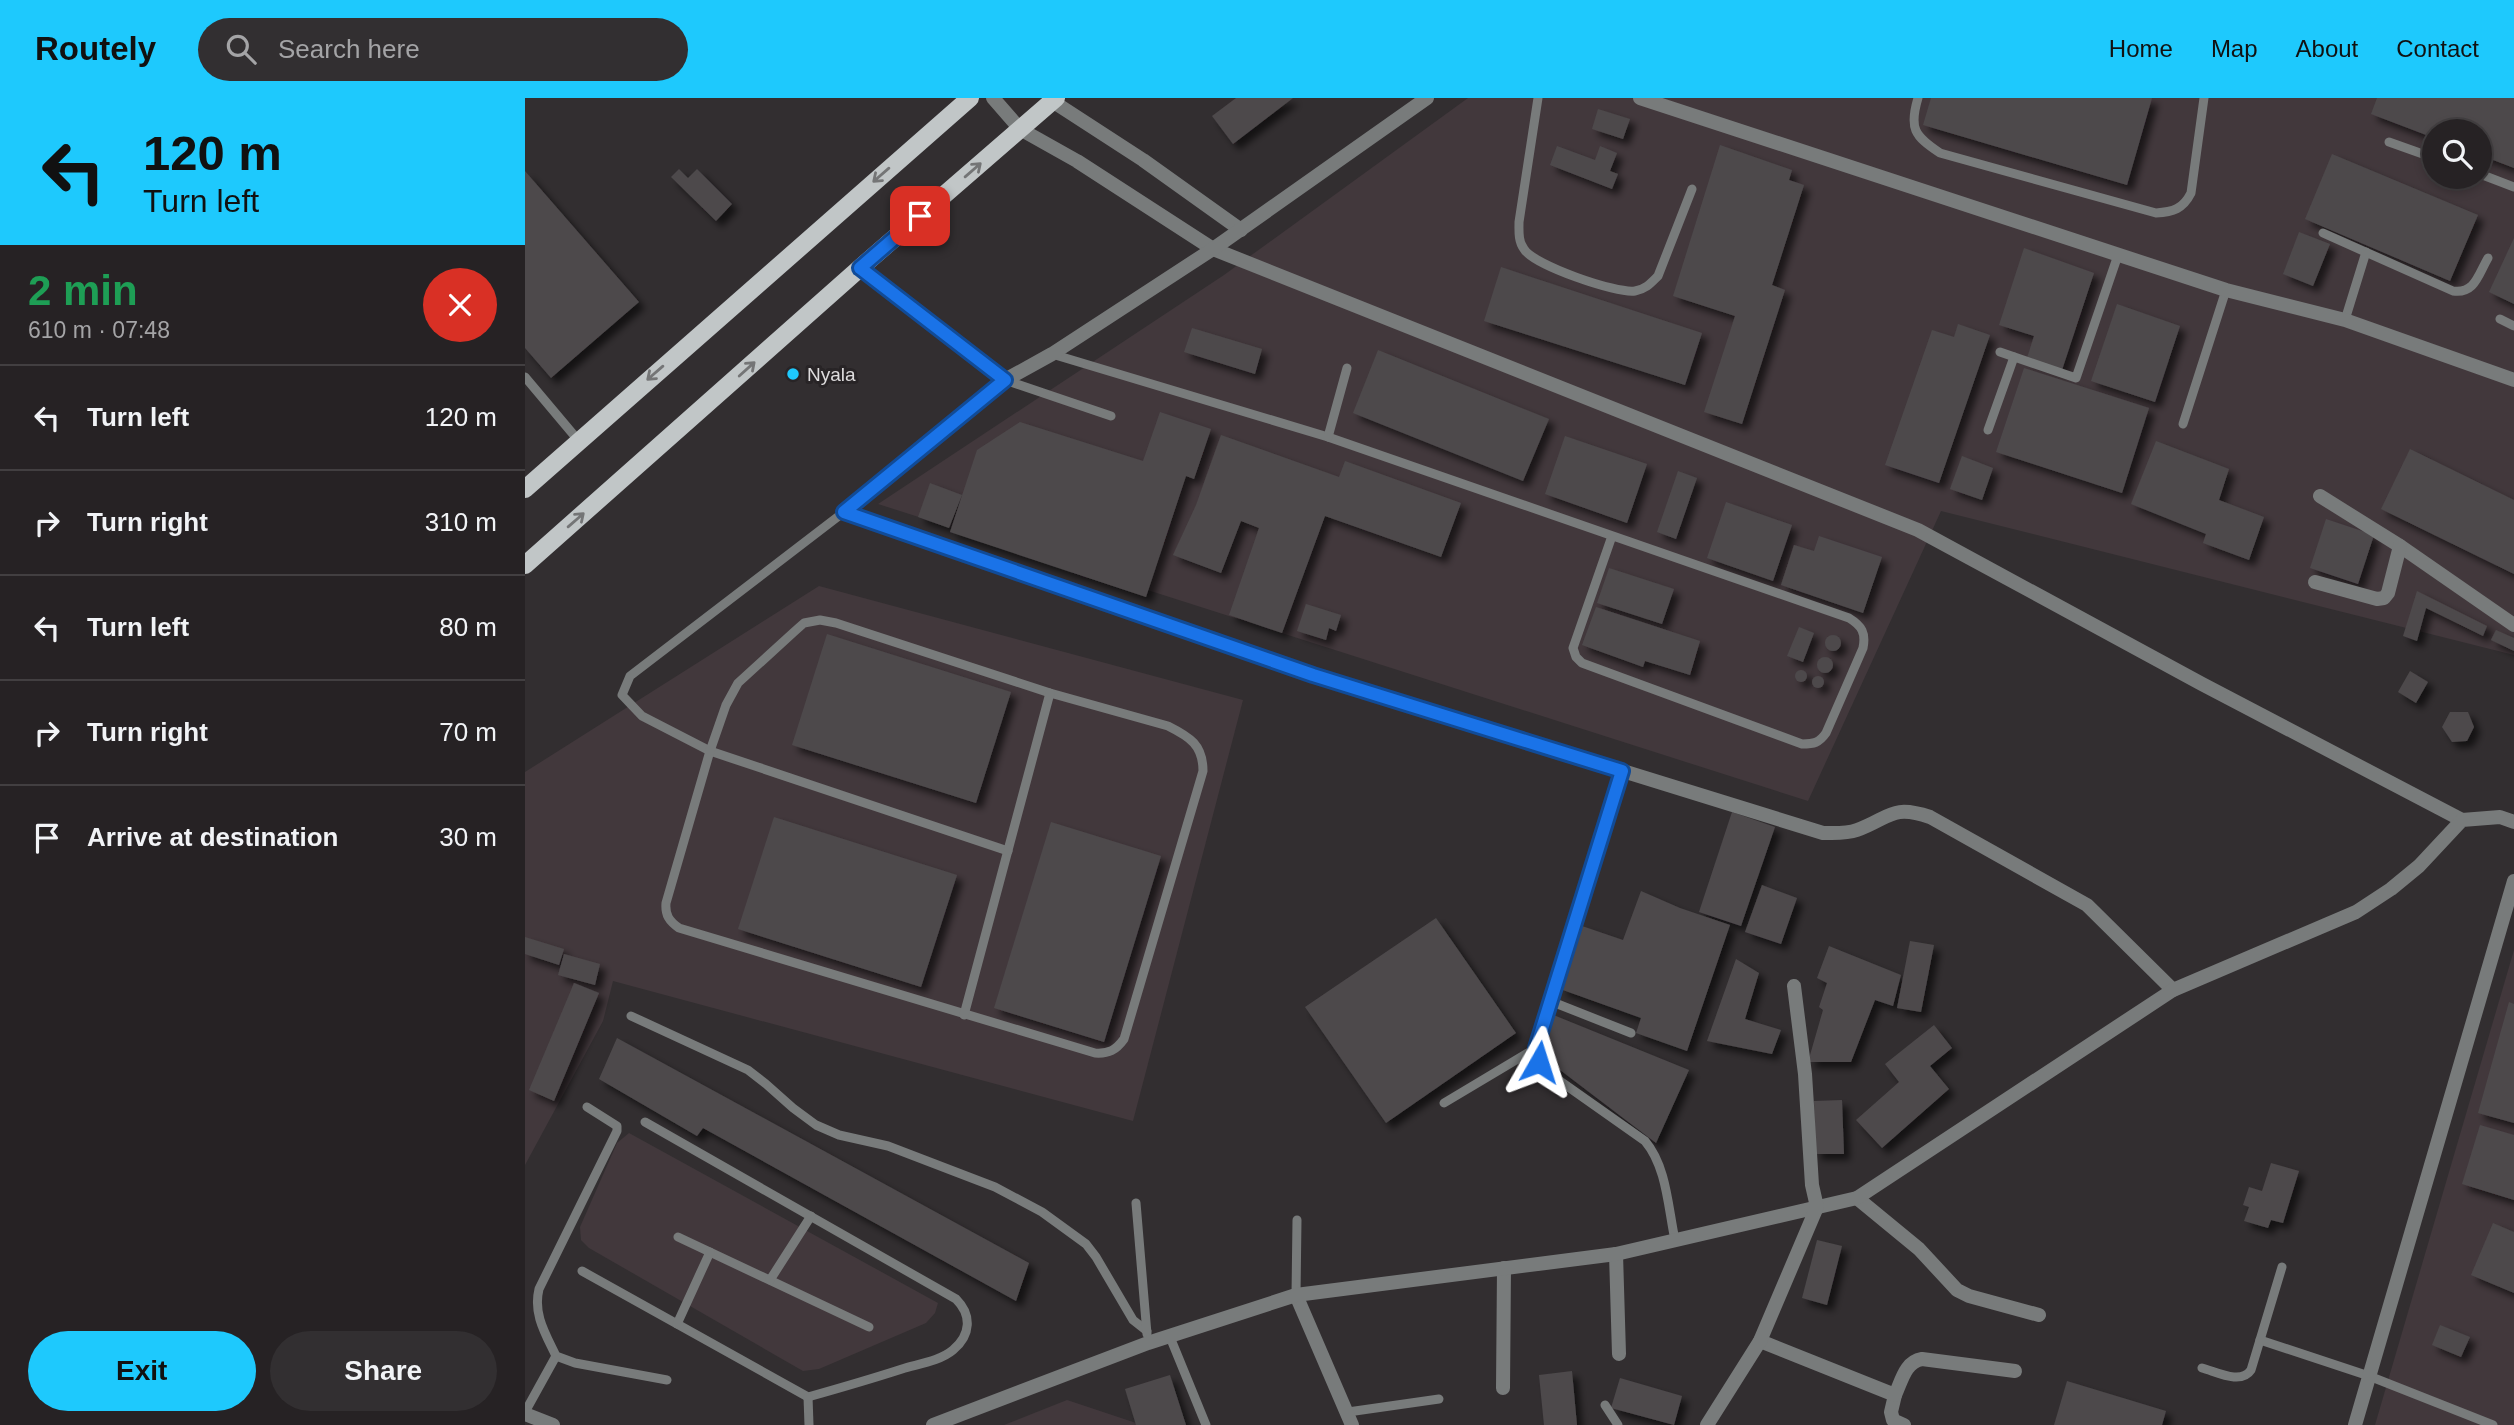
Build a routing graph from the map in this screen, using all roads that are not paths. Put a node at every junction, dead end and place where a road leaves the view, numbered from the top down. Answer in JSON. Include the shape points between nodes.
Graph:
{"nodes":[{"id":1,"x":970,"y":98,"type":"edge"},
{"id":2,"x":993,"y":98,"type":"edge"},
{"id":3,"x":1427,"y":98,"type":"edge"},
{"id":4,"x":1538,"y":98,"type":"edge"},
{"id":5,"x":1640,"y":98,"type":"edge"},
{"id":6,"x":1918,"y":98,"type":"edge"},
{"id":7,"x":2204,"y":98,"type":"edge"},
{"id":8,"x":1054,"y":100,"type":"edge"},
{"id":9,"x":1020,"y":129,"type":"junction"},
{"id":10,"x":2389,"y":142,"type":"dead end"},
{"id":11,"x":2422,"y":154,"type":"edge"},
{"id":12,"x":2492,"y":179,"type":"edge"},
{"id":13,"x":2514,"y":187,"type":"edge"},
{"id":14,"x":1692,"y":189,"type":"dead end"},
{"id":15,"x":1241,"y":230,"type":"junction"},
{"id":16,"x":2323,"y":233,"type":"dead end"},
{"id":17,"x":1213,"y":249,"type":"junction"},
{"id":18,"x":2366,"y":252,"type":"junction"},
{"id":19,"x":2118,"y":255,"type":"junction"},
{"id":20,"x":2488,"y":258,"type":"dead end"},
{"id":21,"x":860,"y":268,"type":"junction"},
{"id":22,"x":2226,"y":290,"type":"junction"},
{"id":23,"x":2501,"y":319,"type":"dead end"},
{"id":24,"x":2346,"y":320,"type":"junction"},
{"id":25,"x":2514,"y":326,"type":"edge"},
{"id":26,"x":2000,"y":352,"type":"dead end"},
{"id":27,"x":1052,"y":354,"type":"junction"},
{"id":28,"x":2014,"y":357,"type":"junction"},
{"id":29,"x":1347,"y":368,"type":"dead end"},
{"id":30,"x":2513,"y":376,"type":"edge"},
{"id":31,"x":525,"y":377,"type":"edge"},
{"id":32,"x":1005,"y":380,"type":"junction"},
{"id":33,"x":1111,"y":416,"type":"dead end"},
{"id":34,"x":2183,"y":424,"type":"dead end"},
{"id":35,"x":1988,"y":430,"type":"dead end"},
{"id":36,"x":1328,"y":437,"type":"junction"},
{"id":37,"x":578,"y":440,"type":"junction"},
{"id":38,"x":525,"y":489,"type":"edge"},
{"id":39,"x":2320,"y":496,"type":"dead end"},
{"id":40,"x":844,"y":512,"type":"junction"},
{"id":41,"x":1612,"y":536,"type":"junction"},
{"id":42,"x":2400,"y":546,"type":"junction"},
{"id":43,"x":525,"y":565,"type":"edge"},
{"id":44,"x":2315,"y":582,"type":"dead end"},
{"id":45,"x":2514,"y":625,"type":"edge"},
{"id":46,"x":1050,"y":693,"type":"junction"},
{"id":47,"x":710,"y":751,"type":"junction"},
{"id":48,"x":1622,"y":771,"type":"junction"},
{"id":49,"x":2462,"y":820,"type":"junction"},
{"id":50,"x":2514,"y":822,"type":"edge"},
{"id":51,"x":1008,"y":851,"type":"junction"},
{"id":52,"x":2514,"y":881,"type":"edge"},
{"id":53,"x":1794,"y":986,"type":"dead end"},
{"id":54,"x":2173,"y":990,"type":"junction"},
{"id":55,"x":1551,"y":1001,"type":"junction"},
{"id":56,"x":964,"y":1015,"type":"junction"},
{"id":57,"x":631,"y":1016,"type":"dead end"},
{"id":58,"x":1631,"y":1033,"type":"dead end"},
{"id":59,"x":1536,"y":1048,"type":"junction"},
{"id":60,"x":1444,"y":1103,"type":"dead end"},
{"id":61,"x":587,"y":1107,"type":"dead end"},
{"id":62,"x":645,"y":1122,"type":"dead end"},
{"id":63,"x":1857,"y":1198,"type":"junction"},
{"id":64,"x":1136,"y":1203,"type":"dead end"},
{"id":65,"x":1817,"y":1207,"type":"junction"},
{"id":66,"x":811,"y":1216,"type":"junction"},
{"id":67,"x":1297,"y":1220,"type":"dead end"},
{"id":68,"x":678,"y":1237,"type":"dead end"},
{"id":69,"x":1675,"y":1240,"type":"junction"},
{"id":70,"x":710,"y":1252,"type":"junction"},
{"id":71,"x":1616,"y":1254,"type":"junction"},
{"id":72,"x":2282,"y":1267,"type":"dead end"},
{"id":73,"x":1504,"y":1268,"type":"junction"},
{"id":74,"x":582,"y":1271,"type":"dead end"},
{"id":75,"x":770,"y":1280,"type":"junction"},
{"id":76,"x":1296,"y":1295,"type":"junction"},
{"id":77,"x":2039,"y":1315,"type":"dead end"},
{"id":78,"x":677,"y":1324,"type":"junction"},
{"id":79,"x":869,"y":1327,"type":"dead end"},
{"id":80,"x":1170,"y":1336,"type":"junction"},
{"id":81,"x":1148,"y":1337,"type":"junction"},
{"id":82,"x":2260,"y":1340,"type":"junction"},
{"id":83,"x":1760,"y":1341,"type":"junction"},
{"id":84,"x":1619,"y":1354,"type":"dead end"},
{"id":85,"x":556,"y":1356,"type":"junction"},
{"id":86,"x":2202,"y":1368,"type":"dead end"},
{"id":87,"x":2015,"y":1371,"type":"dead end"},
{"id":88,"x":2369,"y":1376,"type":"junction"},
{"id":89,"x":667,"y":1380,"type":"dead end"},
{"id":90,"x":1503,"y":1388,"type":"dead end"},
{"id":91,"x":1895,"y":1395,"type":"junction"},
{"id":92,"x":808,"y":1397,"type":"junction"},
{"id":93,"x":1439,"y":1399,"type":"dead end"},
{"id":94,"x":1605,"y":1405,"type":"dead end"},
{"id":95,"x":525,"y":1413,"type":"edge"},
{"id":96,"x":1350,"y":1419,"type":"edge"},
{"id":97,"x":553,"y":1425,"type":"edge"},
{"id":98,"x":810,"y":1425,"type":"edge"},
{"id":99,"x":933,"y":1425,"type":"edge"},
{"id":100,"x":1206,"y":1425,"type":"edge"},
{"id":101,"x":1618,"y":1425,"type":"edge"},
{"id":102,"x":1707,"y":1425,"type":"edge"},
{"id":103,"x":1903,"y":1425,"type":"edge"},
{"id":104,"x":2355,"y":1425,"type":"edge"},
{"id":105,"x":2493,"y":1425,"type":"edge"}],
"edges":[{"from":1,"to":37,"type":"main road","one_way":true},
{"from":2,"to":9,"type":"street"},
{"from":3,"to":15,"type":"street"},
{"from":4,"to":14,"type":"lane","via":[[1519,222],[1519,237],[1534,260],[1616,291],[1648,287],[1658,276]]},
{"from":5,"to":19,"type":"street"},
{"from":6,"to":7,"type":"lane","via":[[1912,118],[1916,132],[1940,153],[2157,213],[2185,205],[2191,193]]},
{"from":8,"to":9,"type":"main road"},
{"from":8,"to":15,"type":"street"},
{"from":9,"to":17,"type":"street"},
{"from":21,"to":9,"type":"main road","one_way":true},
{"from":10,"to":11,"type":"lane"},
{"from":12,"to":13,"type":"lane"},
{"from":15,"to":17,"type":"street"},
{"from":16,"to":18,"type":"lane"},
{"from":17,"to":27,"type":"street"},
{"from":17,"to":49,"type":"street","via":[[1918,530]]},
{"from":18,"to":20,"type":"lane","via":[[2462,292],[2470,289]]},
{"from":18,"to":24,"type":"lane"},
{"from":19,"to":22,"type":"street"},
{"from":19,"to":28,"type":"lane","via":[[2076,378]]},
{"from":21,"to":32,"type":"street"},
{"from":43,"to":21,"type":"main road","one_way":true},
{"from":22,"to":24,"type":"street"},
{"from":22,"to":34,"type":"lane"},
{"from":23,"to":25,"type":"lane"},
{"from":24,"to":30,"type":"street"},
{"from":26,"to":28,"type":"lane"},
{"from":27,"to":32,"type":"street"},
{"from":27,"to":36,"type":"lane"},
{"from":28,"to":35,"type":"lane"},
{"from":29,"to":36,"type":"lane"},
{"from":31,"to":37,"type":"lane"},
{"from":32,"to":33,"type":"lane"},
{"from":32,"to":40,"type":"street"},
{"from":36,"to":41,"type":"lane"},
{"from":37,"to":38,"type":"main road"},
{"from":39,"to":42,"type":"street"},
{"from":40,"to":47,"type":"lane","via":[[630,676],[622,695],[642,716]]},
{"from":40,"to":48,"type":"street","via":[[1313,675]]},
{"from":41,"to":41,"type":"lane","via":[[1573,648],[1581,663],[1802,744],[1821,740],[1863,648],[1866,636],[1860,625]]},
{"from":42,"to":44,"type":"street","via":[[2384,598]]},
{"from":42,"to":45,"type":"street"},
{"from":46,"to":47,"type":"lane","via":[[820,620],[804,623],[738,683]]},
{"from":46,"to":51,"type":"lane"},
{"from":46,"to":56,"type":"lane","via":[[1168,726],[1197,745],[1203,771],[1124,1039],[1117,1048],[1107,1054],[1095,1053]]},
{"from":47,"to":51,"type":"lane"},
{"from":47,"to":56,"type":"lane","via":[[666,902],[670,921],[679,928]]},
{"from":48,"to":54,"type":"street","via":[[1823,833],[1857,830],[1894,811],[1911,810],[1930,817],[2087,905]]},
{"from":48,"to":55,"type":"lane"},
{"from":49,"to":50,"type":"street","via":[[2500,817]]},
{"from":49,"to":54,"type":"street","via":[[2419,866],[2356,912]]},
{"from":51,"to":56,"type":"lane"},
{"from":52,"to":88,"type":"street"},
{"from":53,"to":65,"type":"street"},
{"from":54,"to":63,"type":"street"},
{"from":55,"to":58,"type":"lane"},
{"from":55,"to":59,"type":"lane"},
{"from":57,"to":81,"type":"lane","via":[[747,1070],[816,1125],[936,1164],[1042,1212],[1086,1244]]},
{"from":59,"to":60,"type":"lane"},
{"from":59,"to":69,"type":"lane","via":[[1539,1062],[1551,1074],[1654,1152]]},
{"from":61,"to":85,"type":"lane","via":[[614,1122],[617,1132],[539,1289],[535,1304]]},
{"from":62,"to":66,"type":"lane"},
{"from":63,"to":65,"type":"street"},
{"from":63,"to":77,"type":"street","via":[[1920,1249],[1957,1290]]},
{"from":64,"to":81,"type":"lane"},
{"from":65,"to":69,"type":"street"},
{"from":65,"to":83,"type":"street"},
{"from":66,"to":75,"type":"lane"},
{"from":66,"to":92,"type":"lane","via":[[956,1299],[966,1308],[969,1323],[952,1351]]},
{"from":67,"to":76,"type":"lane"},
{"from":68,"to":70,"type":"lane"},
{"from":69,"to":71,"type":"street"},
{"from":70,"to":75,"type":"lane"},
{"from":70,"to":78,"type":"lane"},
{"from":71,"to":73,"type":"street"},
{"from":71,"to":84,"type":"street"},
{"from":72,"to":82,"type":"lane"},
{"from":73,"to":76,"type":"street"},
{"from":73,"to":90,"type":"street"},
{"from":74,"to":78,"type":"lane"},
{"from":75,"to":79,"type":"lane"},
{"from":76,"to":80,"type":"street"},
{"from":76,"to":96,"type":"street"},
{"from":78,"to":92,"type":"lane"},
{"from":80,"to":81,"type":"street"},
{"from":80,"to":100,"type":"lane"},
{"from":81,"to":99,"type":"street"},
{"from":82,"to":86,"type":"lane","via":[[2247,1376]]},
{"from":82,"to":88,"type":"lane"},
{"from":83,"to":91,"type":"street"},
{"from":83,"to":102,"type":"street"},
{"from":85,"to":89,"type":"lane"},
{"from":85,"to":95,"type":"lane"},
{"from":87,"to":91,"type":"street","via":[[1913,1360]]},
{"from":88,"to":104,"type":"street"},
{"from":88,"to":105,"type":"lane"},
{"from":91,"to":103,"type":"street","via":[[1893,1420]]},
{"from":92,"to":98,"type":"lane"},
{"from":93,"to":96,"type":"lane"},
{"from":94,"to":101,"type":"lane"},
{"from":95,"to":97,"type":"street"}]}
